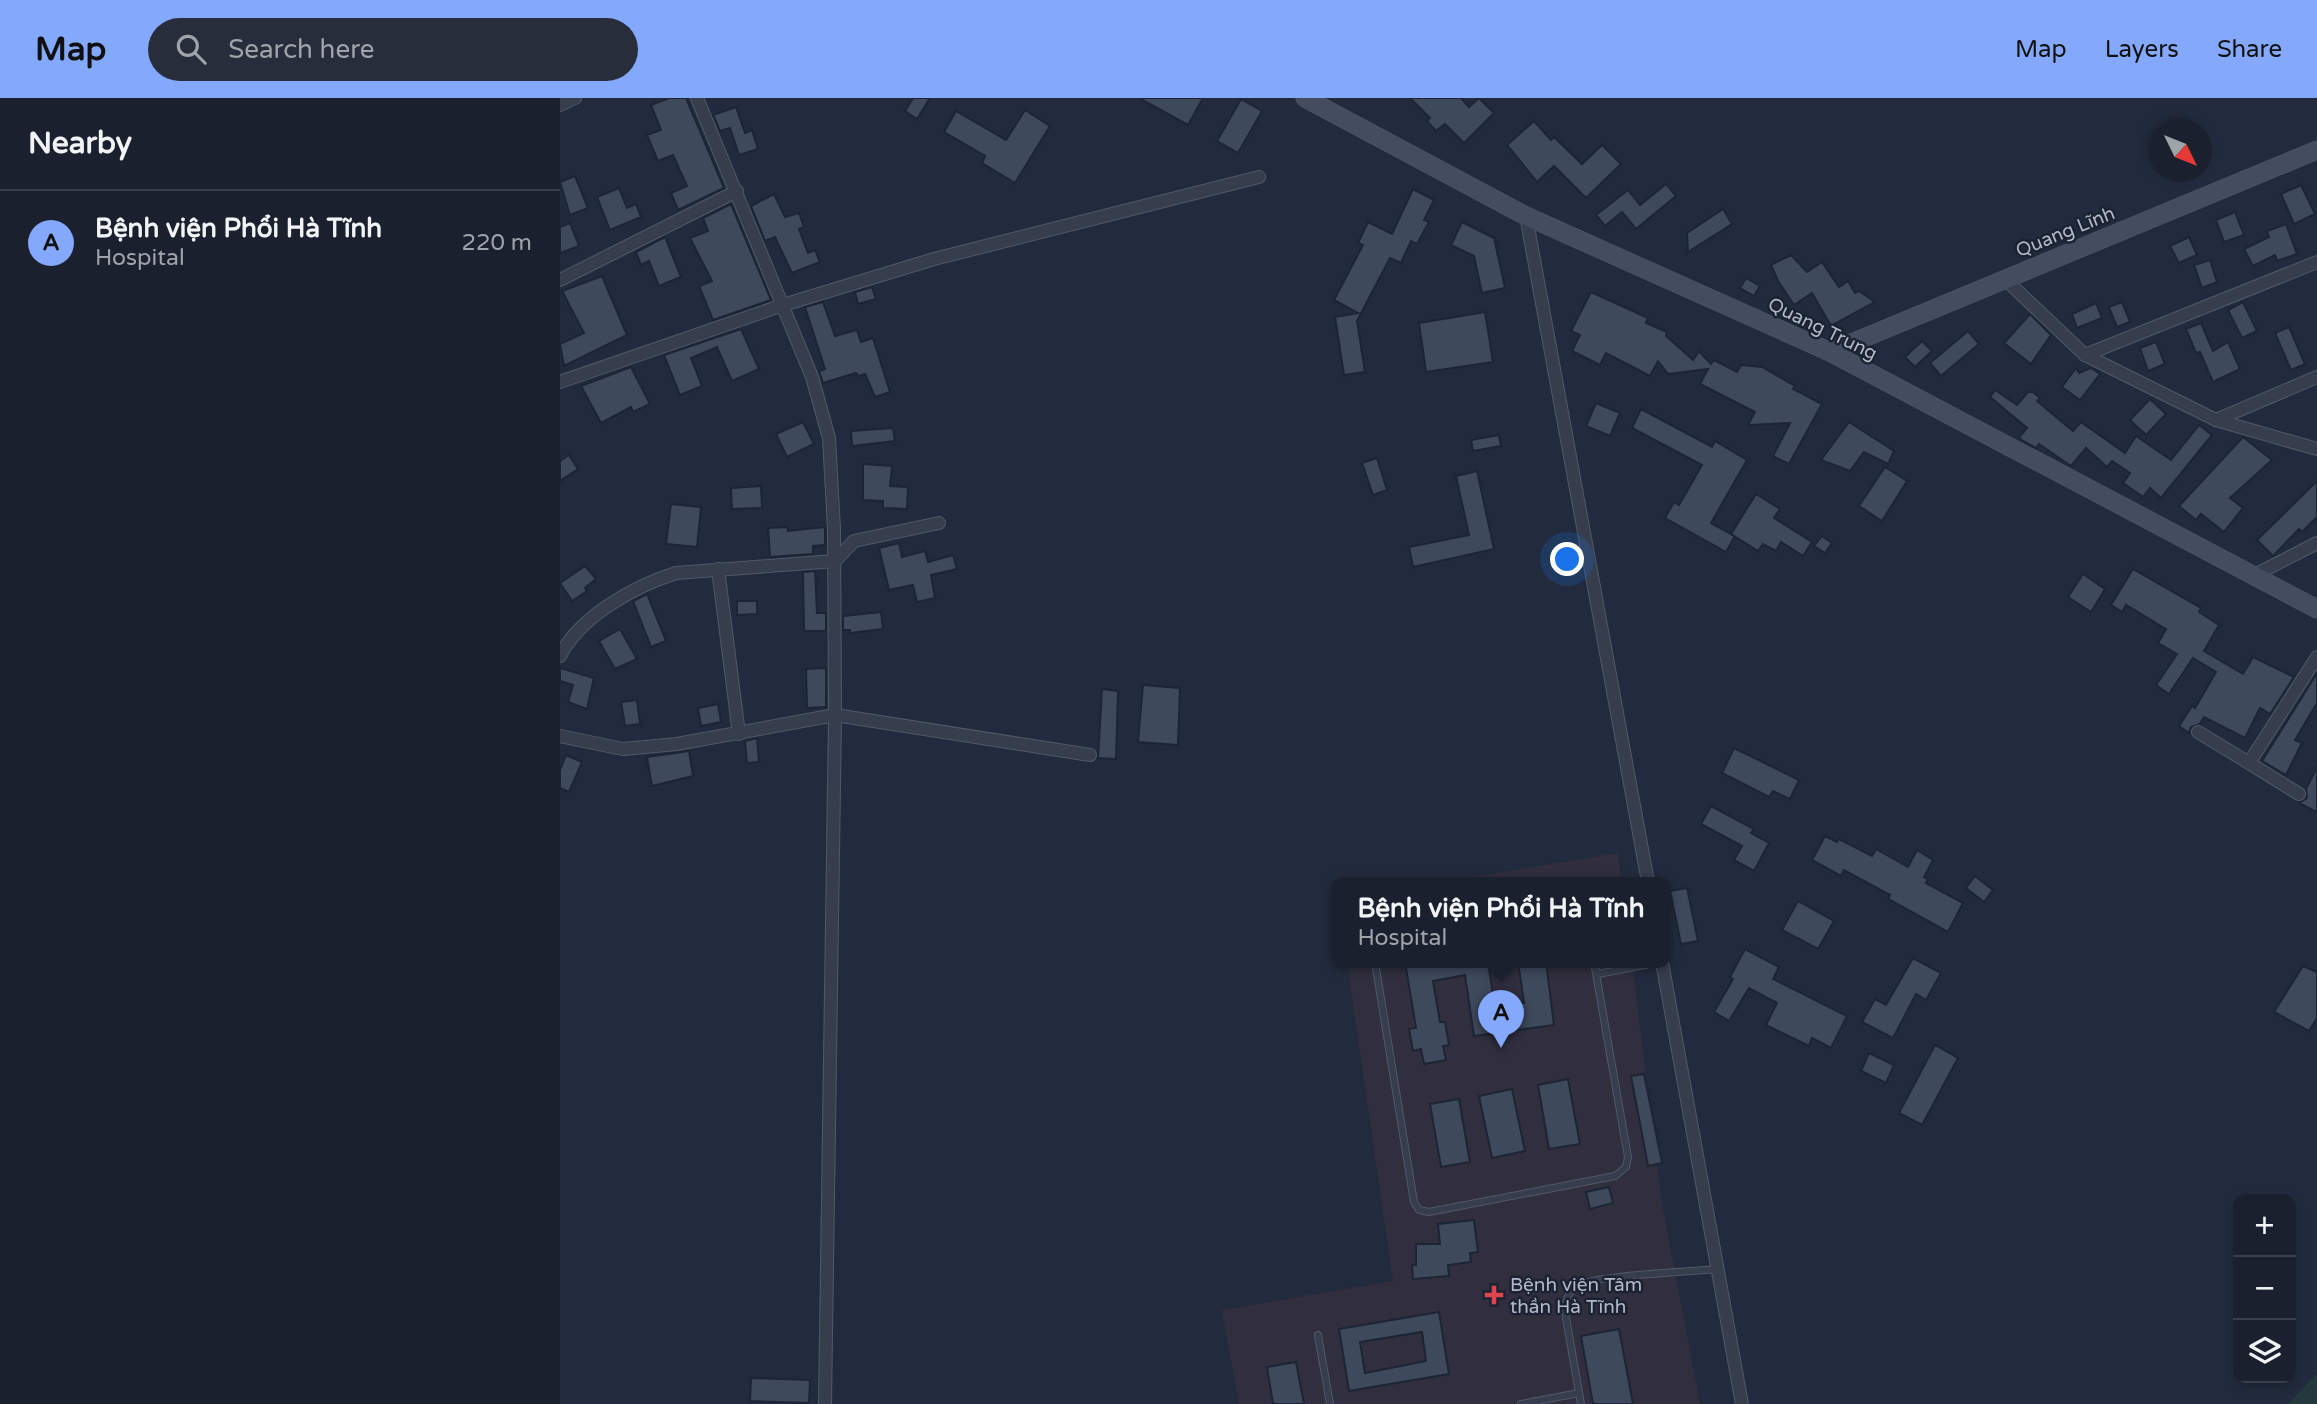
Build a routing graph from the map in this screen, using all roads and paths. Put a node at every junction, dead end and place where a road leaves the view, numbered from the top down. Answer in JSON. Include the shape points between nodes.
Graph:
{"nodes":[{"id":1,"x":575,"y":98,"type":"edge"},
{"id":2,"x":697,"y":98,"type":"edge"},
{"id":3,"x":1305,"y":98,"type":"edge"},
{"id":4,"x":560,"y":105,"type":"edge"},
{"id":5,"x":2317,"y":150,"type":"edge"},
{"id":6,"x":1259,"y":177,"type":"dead end"},
{"id":7,"x":737,"y":191,"type":"junction"},
{"id":8,"x":1527,"y":216,"type":"junction"},
{"id":9,"x":2317,"y":262,"type":"edge"},
{"id":10,"x":2005,"y":279,"type":"junction"},
{"id":11,"x":560,"y":280,"type":"edge"},
{"id":12,"x":783,"y":305,"type":"junction"},
{"id":13,"x":1830,"y":352,"type":"junction"},
{"id":14,"x":2085,"y":355,"type":"junction"},
{"id":15,"x":2317,"y":377,"type":"edge"},
{"id":16,"x":560,"y":382,"type":"edge"},
{"id":17,"x":2216,"y":420,"type":"junction"},
{"id":18,"x":2317,"y":449,"type":"edge"},
{"id":19,"x":939,"y":523,"type":"dead end"},
{"id":20,"x":2317,"y":543,"type":"edge"},
{"id":21,"x":835,"y":561,"type":"junction"},
{"id":22,"x":718,"y":569,"type":"junction"},
{"id":23,"x":2253,"y":576,"type":"junction"},
{"id":24,"x":2317,"y":609,"type":"edge"},
{"id":25,"x":562,"y":647,"type":"edge"},
{"id":26,"x":2317,"y":657,"type":"edge"},
{"id":27,"x":835,"y":715,"type":"junction"},
{"id":28,"x":2198,"y":732,"type":"dead end"},
{"id":29,"x":739,"y":734,"type":"junction"},
{"id":30,"x":560,"y":736,"type":"edge"},
{"id":31,"x":1090,"y":755,"type":"dead end"},
{"id":32,"x":2249,"y":763,"type":"junction"},
{"id":33,"x":2299,"y":794,"type":"dead end"},
{"id":34,"x":1647,"y":877,"type":"edge"},
{"id":35,"x":1376,"y":968,"type":"edge"},
{"id":36,"x":1596,"y":968,"type":"edge"},
{"id":37,"x":1630,"y":968,"type":"edge"},
{"id":38,"x":1662,"y":968,"type":"edge"},
{"id":39,"x":1598,"y":974,"type":"junction"},
{"id":40,"x":1716,"y":1269,"type":"junction"},
{"id":41,"x":1318,"y":1335,"type":"dead end"},
{"id":42,"x":1579,"y":1394,"type":"junction"},
{"id":43,"x":824,"y":1404,"type":"edge"},
{"id":44,"x":1330,"y":1404,"type":"edge"},
{"id":45,"x":1521,"y":1404,"type":"edge"},
{"id":46,"x":1581,"y":1404,"type":"edge"},
{"id":47,"x":1741,"y":1404,"type":"edge"}],
"edges":[{"from":1,"to":4,"type":"street"},
{"from":2,"to":7,"type":"street"},
{"from":3,"to":8,"type":"main road","name":"Quang Trung"},
{"from":5,"to":10,"type":"main road","name":"Quang Lĩnh"},
{"from":6,"to":12,"type":"street","via":[[934,259]]},
{"from":7,"to":11,"type":"street"},
{"from":7,"to":12,"type":"street"},
{"from":8,"to":13,"type":"main road","name":"Quang Trung"},
{"from":8,"to":34,"type":"street"},
{"from":9,"to":14,"type":"street"},
{"from":10,"to":13,"type":"main road","name":"Quang Lĩnh"},
{"from":10,"to":14,"type":"street"},
{"from":12,"to":16,"type":"street"},
{"from":12,"to":21,"type":"street","via":[[812,377],[829,438]]},
{"from":13,"to":23,"type":"main road","name":"Quang Trung"},
{"from":14,"to":17,"type":"street"},
{"from":15,"to":17,"type":"street"},
{"from":17,"to":18,"type":"street"},
{"from":19,"to":21,"type":"street","via":[[854,541]]},
{"from":20,"to":23,"type":"street"},
{"from":21,"to":22,"type":"street"},
{"from":21,"to":27,"type":"street"},
{"from":22,"to":25,"type":"street","via":[[676,572],[655,579],[595,617]]},
{"from":22,"to":29,"type":"street"},
{"from":23,"to":24,"type":"main road","name":"Quang Trung"},
{"from":26,"to":32,"type":"street"},
{"from":27,"to":29,"type":"street"},
{"from":27,"to":31,"type":"street"},
{"from":27,"to":43,"type":"street"},
{"from":28,"to":32,"type":"street"},
{"from":29,"to":30,"type":"street","via":[[623,749]]},
{"from":32,"to":33,"type":"street"},
{"from":35,"to":39,"type":"lane","via":[[1414,1202],[1423,1212],[1615,1176],[1626,1167]]},
{"from":36,"to":39,"type":"lane"},
{"from":37,"to":39,"type":"lane"},
{"from":38,"to":40,"type":"street"},
{"from":40,"to":42,"type":"lane","via":[[1596,1281],[1574,1288],[1565,1312]]},
{"from":40,"to":47,"type":"street"},
{"from":41,"to":44,"type":"lane"},
{"from":42,"to":45,"type":"lane"},
{"from":42,"to":46,"type":"lane"}]}
